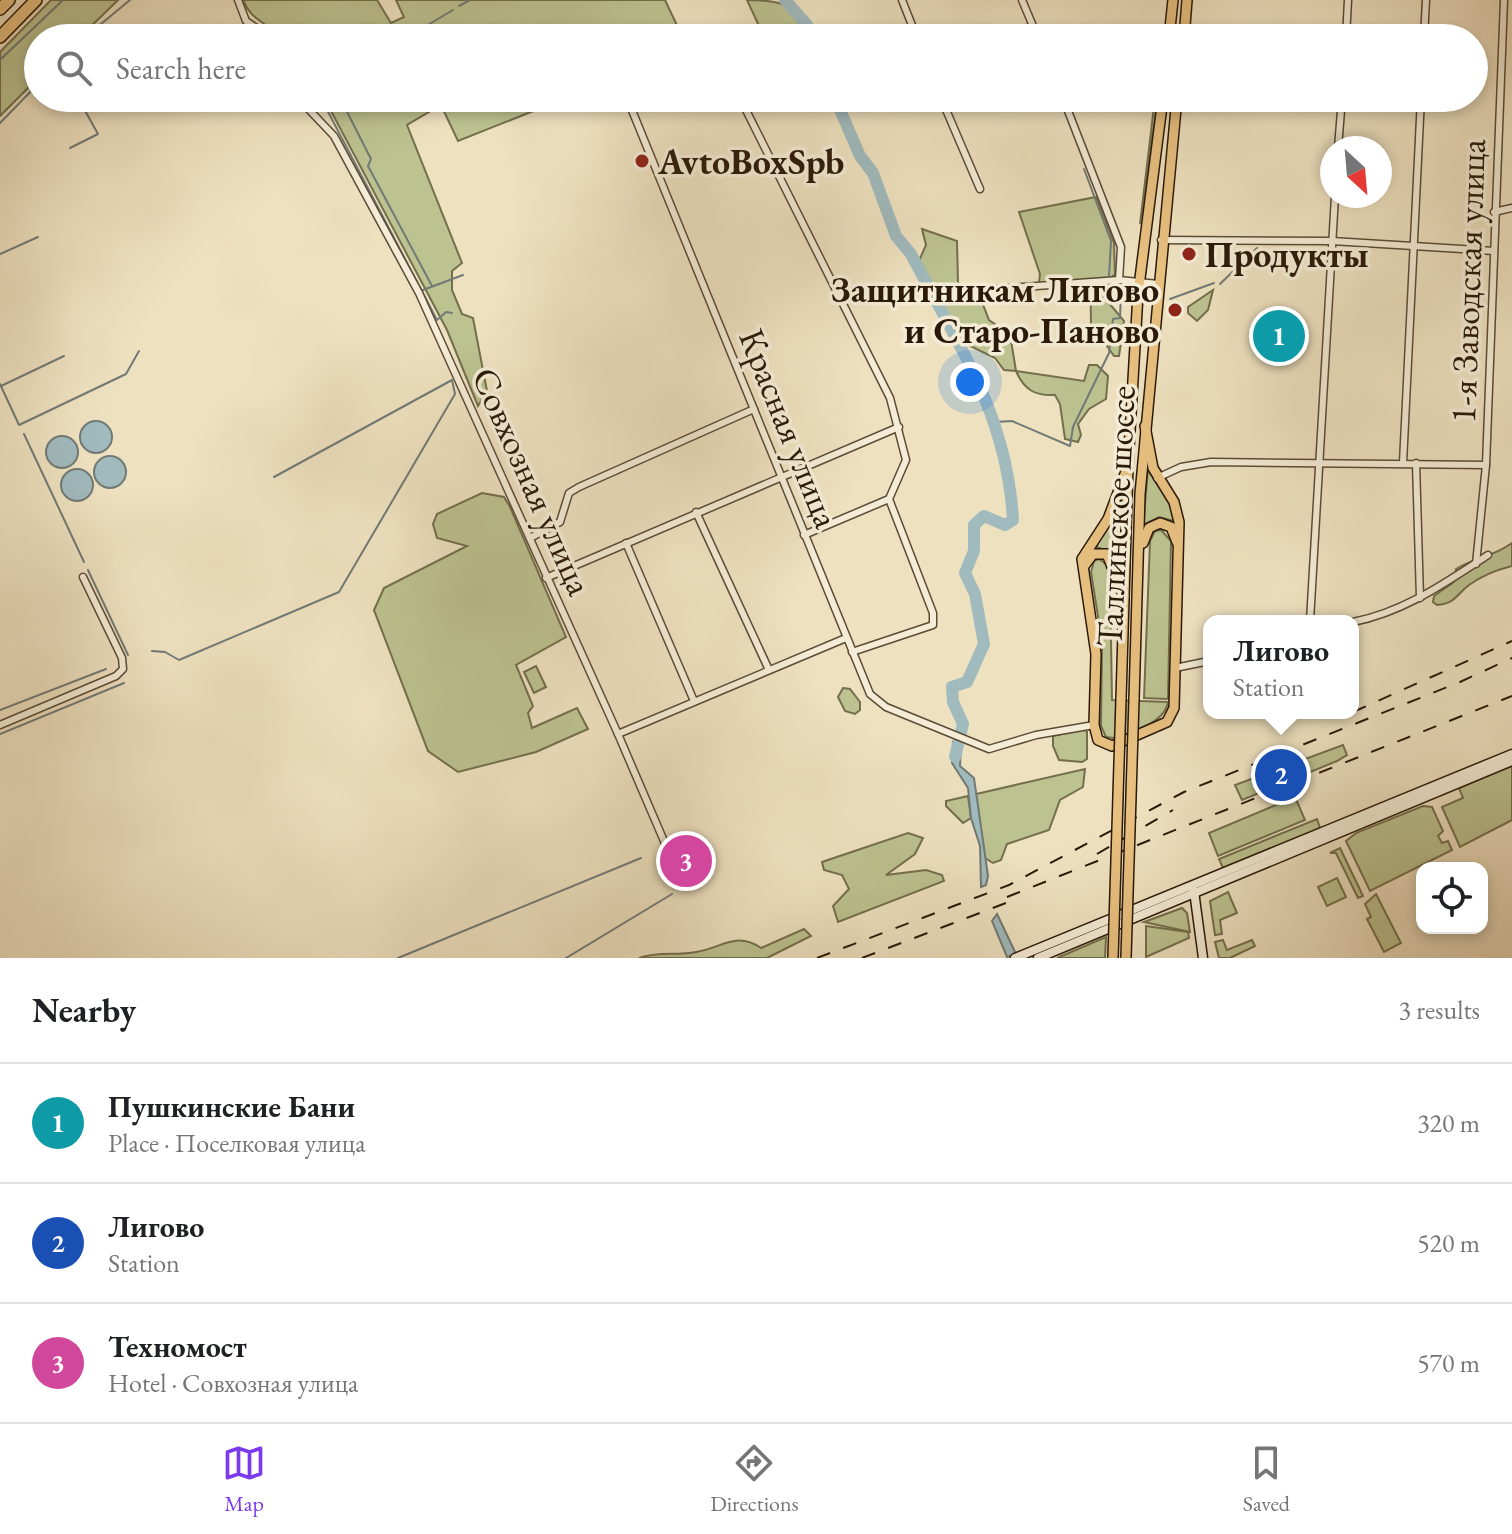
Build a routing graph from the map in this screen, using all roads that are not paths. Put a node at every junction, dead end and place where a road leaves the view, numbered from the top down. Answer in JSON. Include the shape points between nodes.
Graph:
{"nodes":[{"id":1,"x":9,"y":0,"type":"edge"},
{"id":2,"x":36,"y":0,"type":"edge"},
{"id":3,"x":238,"y":0,"type":"edge"},
{"id":4,"x":902,"y":0,"type":"edge"},
{"id":5,"x":1022,"y":0,"type":"edge"},
{"id":6,"x":1173,"y":0,"type":"edge"},
{"id":7,"x":1187,"y":0,"type":"edge"},
{"id":8,"x":1348,"y":0,"type":"edge"},
{"id":9,"x":1426,"y":0,"type":"edge"},
{"id":10,"x":1504,"y":0,"type":"edge"},
{"id":11,"x":0,"y":9,"type":"edge"},
{"id":12,"x":250,"y":24,"type":"edge"},
{"id":13,"x":911,"y":24,"type":"edge"},
{"id":14,"x":1032,"y":24,"type":"edge"},
{"id":15,"x":1170,"y":24,"type":"edge"},
{"id":16,"x":1185,"y":24,"type":"edge"},
{"id":17,"x":1347,"y":24,"type":"edge"},
{"id":18,"x":1425,"y":24,"type":"edge"},
{"id":19,"x":0,"y":37,"type":"edge"},
{"id":20,"x":309,"y":112,"type":"edge"},
{"id":21,"x":633,"y":112,"type":"edge"},
{"id":22,"x":747,"y":112,"type":"edge"},
{"id":23,"x":947,"y":112,"type":"edge"},
{"id":24,"x":1068,"y":112,"type":"edge"},
{"id":25,"x":1161,"y":112,"type":"edge"},
{"id":26,"x":1175,"y":112,"type":"edge"},
{"id":27,"x":1341,"y":112,"type":"edge"},
{"id":28,"x":1420,"y":112,"type":"edge"},
{"id":29,"x":1339,"y":136,"type":"edge"},
{"id":30,"x":980,"y":189,"type":"dead end"},
{"id":31,"x":1334,"y":208,"type":"edge"},
{"id":32,"x":1512,"y":208,"type":"edge"},
{"id":33,"x":1494,"y":212,"type":"junction"},
{"id":34,"x":1161,"y":240,"type":"junction"},
{"id":35,"x":1332,"y":241,"type":"junction"},
{"id":36,"x":1415,"y":246,"type":"junction"},
{"id":37,"x":1494,"y":251,"type":"junction"},
{"id":38,"x":1119,"y":280,"type":"junction"},
{"id":39,"x":1140,"y":282,"type":"junction"},
{"id":40,"x":1158,"y":284,"type":"junction"},
{"id":41,"x":997,"y":289,"type":"dead end"},
{"id":42,"x":754,"y":409,"type":"junction"},
{"id":43,"x":1145,"y":426,"type":"junction"},
{"id":44,"x":899,"y":427,"type":"junction"},
{"id":45,"x":1321,"y":462,"type":"junction"},
{"id":46,"x":1403,"y":463,"type":"junction"},
{"id":47,"x":1416,"y":463,"type":"junction"},
{"id":48,"x":1486,"y":465,"type":"junction"},
{"id":49,"x":1128,"y":466,"type":"junction"},
{"id":50,"x":782,"y":477,"type":"junction"},
{"id":51,"x":1157,"y":478,"type":"junction"},
{"id":52,"x":889,"y":499,"type":"junction"},
{"id":53,"x":696,"y":512,"type":"junction"},
{"id":54,"x":804,"y":535,"type":"junction"},
{"id":55,"x":530,"y":538,"type":"junction"},
{"id":56,"x":626,"y":543,"type":"junction"},
{"id":57,"x":1178,"y":548,"type":"junction"},
{"id":58,"x":1488,"y":555,"type":"dead end"},
{"id":59,"x":1476,"y":564,"type":"junction"},
{"id":60,"x":1138,"y":566,"type":"junction"},
{"id":61,"x":1083,"y":569,"type":"junction"},
{"id":62,"x":83,"y":577,"type":"dead end"},
{"id":63,"x":546,"y":578,"type":"junction"},
{"id":64,"x":1420,"y":598,"type":"junction"},
{"id":65,"x":1126,"y":600,"type":"junction"},
{"id":66,"x":1310,"y":615,"type":"edge"},
{"id":67,"x":1359,"y":621,"type":"edge"},
{"id":68,"x":846,"y":638,"type":"junction"},
{"id":69,"x":852,"y":652,"type":"junction"},
{"id":70,"x":1203,"y":662,"type":"edge"},
{"id":71,"x":1180,"y":668,"type":"junction"},
{"id":72,"x":769,"y":670,"type":"junction"},
{"id":73,"x":694,"y":701,"type":"junction"},
{"id":74,"x":0,"y":725,"type":"edge"},
{"id":75,"x":1094,"y":725,"type":"junction"},
{"id":76,"x":618,"y":734,"type":"junction"},
{"id":77,"x":1512,"y":754,"type":"edge"},
{"id":78,"x":1512,"y":761,"type":"edge"},
{"id":79,"x":682,"y":883,"type":"dead end"},
{"id":80,"x":1194,"y":890,"type":"junction"},
{"id":81,"x":1015,"y":958,"type":"edge"},
{"id":82,"x":1038,"y":958,"type":"edge"},
{"id":83,"x":1113,"y":958,"type":"edge"},
{"id":84,"x":1126,"y":958,"type":"edge"},
{"id":85,"x":1203,"y":958,"type":"edge"}],
"edges":[{"from":1,"to":11,"type":"highway"},
{"from":2,"to":19,"type":"highway"},
{"from":3,"to":12,"type":"street"},
{"from":4,"to":13,"type":"street"},
{"from":5,"to":14,"type":"street"},
{"from":6,"to":15,"type":"main road"},
{"from":7,"to":16,"type":"main road"},
{"from":8,"to":17,"type":"street"},
{"from":9,"to":18,"type":"street"},
{"from":10,"to":33,"type":"street","name":"1-я Заводская улица"},
{"from":20,"to":55,"type":"street","name":"Совхозная улица","via":[[334,136],[419,293]]},
{"from":21,"to":42,"type":"street","name":"Красная улица"},
{"from":22,"to":44,"type":"street","via":[[890,398]]},
{"from":23,"to":30,"type":"street"},
{"from":24,"to":38,"type":"street","via":[[1121,247]]},
{"from":25,"to":39,"type":"main road","name":"Таллинское шоссе"},
{"from":26,"to":34,"type":"main road","name":"Таллинское шоссе"},
{"from":27,"to":29,"type":"street"},
{"from":28,"to":36,"type":"street"},
{"from":31,"to":35,"type":"street"},
{"from":32,"to":33,"type":"street"},
{"from":33,"to":37,"type":"street","name":"1-я Заводская улица"},
{"from":34,"to":35,"type":"street"},
{"from":34,"to":40,"type":"main road","name":"Таллинское шоссе"},
{"from":35,"to":36,"type":"street"},
{"from":35,"to":45,"type":"street"},
{"from":36,"to":37,"type":"street"},
{"from":36,"to":46,"type":"street"},
{"from":37,"to":48,"type":"street","name":"1-я Заводская улица"},
{"from":38,"to":39,"type":"street"},
{"from":38,"to":41,"type":"street"},
{"from":39,"to":40,"type":"street"},
{"from":39,"to":49,"type":"main road","name":"Таллинское шоссе"},
{"from":40,"to":43,"type":"main road","name":"Таллинское шоссе"},
{"from":42,"to":50,"type":"street","name":"Красная улица"},
{"from":42,"to":55,"type":"street","via":[[579,487],[569,493],[560,522]]},
{"from":43,"to":51,"type":"main road"},
{"from":43,"to":60,"type":"main road","name":"Таллинское шоссе"},
{"from":44,"to":50,"type":"street"},
{"from":44,"to":52,"type":"street","via":[[906,460]]},
{"from":45,"to":46,"type":"street"},
{"from":45,"to":51,"type":"street","via":[[1193,464]]},
{"from":45,"to":66,"type":"street"},
{"from":46,"to":47,"type":"street"},
{"from":47,"to":48,"type":"street"},
{"from":47,"to":64,"type":"street"},
{"from":48,"to":59,"type":"street","name":"1-я Заводская улица"},
{"from":49,"to":61,"type":"main road","via":[[1103,530],[1085,550]]},
{"from":49,"to":65,"type":"main road","name":"Таллинское шоссе"},
{"from":50,"to":53,"type":"street"},
{"from":50,"to":54,"type":"street","name":"Красная улица"},
{"from":51,"to":57,"type":"main road","via":[[1178,512]]},
{"from":52,"to":54,"type":"street"},
{"from":52,"to":69,"type":"street","via":[[933,625]]},
{"from":53,"to":56,"type":"street"},
{"from":53,"to":72,"type":"street"},
{"from":54,"to":68,"type":"street","name":"Красная улица"},
{"from":55,"to":63,"type":"street","name":"Совхозная улица"},
{"from":56,"to":63,"type":"street"},
{"from":56,"to":73,"type":"street"},
{"from":57,"to":60,"type":"main road","via":[[1171,527],[1154,525],[1145,534]]},
{"from":57,"to":71,"type":"main road"},
{"from":58,"to":59,"type":"street"},
{"from":59,"to":64,"type":"street"},
{"from":60,"to":84,"type":"main road","name":"Таллинское шоссе","bridge":true},
{"from":61,"to":65,"type":"main road","via":[[1093,554],[1107,554]]},
{"from":61,"to":75,"type":"main road","via":[[1097,664]]},
{"from":62,"to":74,"type":"street","via":[[123,669]]},
{"from":63,"to":76,"type":"street","name":"Совхозная улица"},
{"from":64,"to":67,"type":"street"},
{"from":65,"to":83,"type":"main road","name":"Таллинское шоссе","bridge":true},
{"from":68,"to":69,"type":"street","name":"Красная улица"},
{"from":68,"to":72,"type":"street"},
{"from":69,"to":75,"type":"street","name":"Красная улица","via":[[878,701],[989,749]]},
{"from":70,"to":71,"type":"street"},
{"from":71,"to":75,"type":"main road","via":[[1167,722],[1112,746],[1098,740]]},
{"from":72,"to":73,"type":"street"},
{"from":73,"to":76,"type":"street"},
{"from":76,"to":79,"type":"street","name":"Совхозная улица"},
{"from":77,"to":80,"type":"main road"},
{"from":78,"to":80,"type":"main road"},
{"from":80,"to":81,"type":"main road"},
{"from":80,"to":82,"type":"main road"},
{"from":80,"to":85,"type":"main road"}]}
